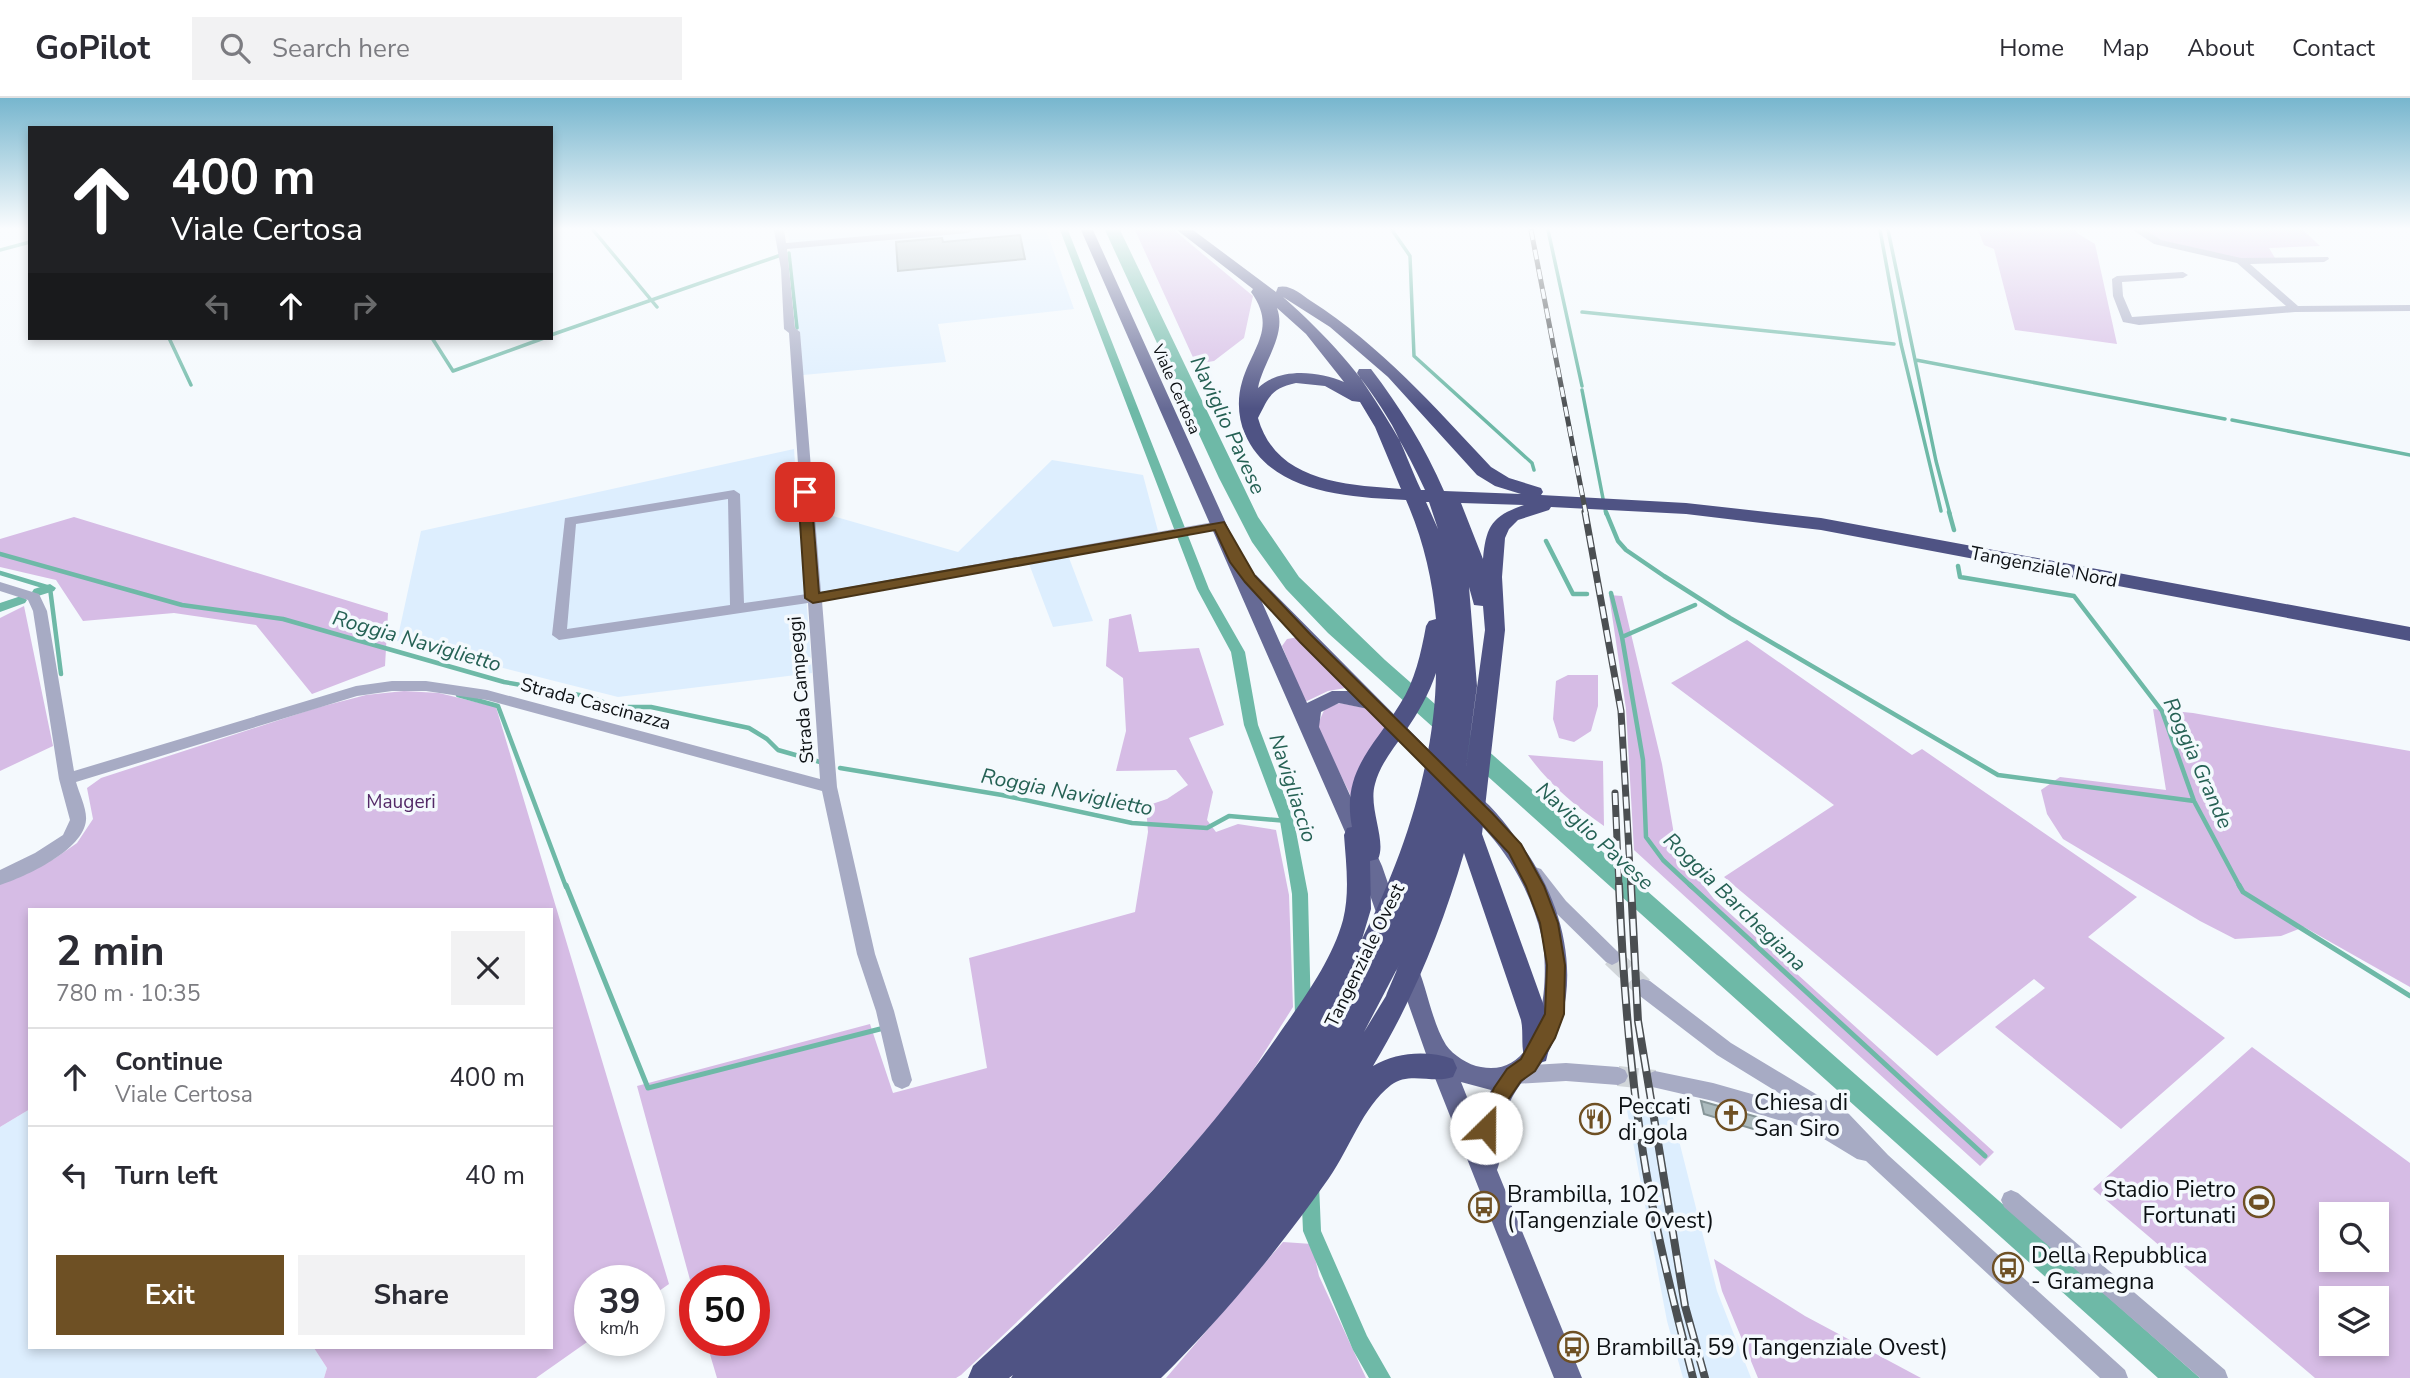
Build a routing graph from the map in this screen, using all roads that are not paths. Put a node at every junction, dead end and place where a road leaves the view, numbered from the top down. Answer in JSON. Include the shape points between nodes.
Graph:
{"nodes":[{"id":1,"x":787,"y":290,"type":"edge"},
{"id":2,"x":1114,"y":290,"type":"edge"},
{"id":3,"x":1257,"y":290,"type":"edge"},
{"id":4,"x":1263,"y":290,"type":"edge"},
{"id":5,"x":1280,"y":290,"type":"edge"},
{"id":6,"x":1284,"y":290,"type":"edge"},
{"id":7,"x":2118,"y":290,"type":"edge"},
{"id":8,"x":2273,"y":290,"type":"edge"},
{"id":9,"x":2410,"y":308,"type":"edge"},
{"id":10,"x":2295,"y":309,"type":"junction"},
{"id":11,"x":1250,"y":422,"type":"junction"},
{"id":12,"x":1408,"y":435,"type":"junction"},
{"id":13,"x":1399,"y":457,"type":"junction"},
{"id":14,"x":1502,"y":482,"type":"joint"},
{"id":15,"x":1684,"y":508,"type":"junction"},
{"id":16,"x":1219,"y":525,"type":"junction"},
{"id":17,"x":1436,"y":560,"type":"junction"},
{"id":18,"x":1237,"y":562,"type":"junction"},
{"id":19,"x":3,"y":588,"type":"edge"},
{"id":20,"x":813,"y":598,"type":"junction"},
{"id":21,"x":737,"y":609,"type":"junction"},
{"id":22,"x":1454,"y":622,"type":"junction"},
{"id":23,"x":2410,"y":634,"type":"edge"},
{"id":24,"x":1489,"y":669,"type":"junction"},
{"id":25,"x":1370,"y":703,"type":"junction"},
{"id":26,"x":1309,"y":727,"type":"junction"},
{"id":27,"x":1478,"y":772,"type":"junction"},
{"id":28,"x":67,"y":779,"type":"junction"},
{"id":29,"x":829,"y":787,"type":"junction"},
{"id":30,"x":1356,"y":835,"type":"junction"},
{"id":31,"x":1515,"y":849,"type":"junction"},
{"id":32,"x":1371,"y":866,"type":"junction"},
{"id":33,"x":0,"y":878,"type":"edge"},
{"id":34,"x":1612,"y":957,"type":"tunnel mouth"},
{"id":35,"x":1643,"y":987,"type":"tunnel mouth"},
{"id":36,"x":1536,"y":1052,"type":"junction"},
{"id":37,"x":1446,"y":1062,"type":"junction"},
{"id":38,"x":1514,"y":1075,"type":"junction"},
{"id":39,"x":1618,"y":1076,"type":"tunnel mouth"},
{"id":40,"x":901,"y":1080,"type":"dead end"},
{"id":41,"x":1655,"y":1080,"type":"tunnel mouth"},
{"id":42,"x":1881,"y":1162,"type":"junction"},
{"id":43,"x":1492,"y":1188,"type":"junction"},
{"id":44,"x":2011,"y":1200,"type":"dead end"},
{"id":45,"x":985,"y":1378,"type":"edge"},
{"id":46,"x":1028,"y":1378,"type":"edge"},
{"id":47,"x":1067,"y":1378,"type":"edge"},
{"id":48,"x":1099,"y":1378,"type":"edge"},
{"id":49,"x":1137,"y":1378,"type":"edge"},
{"id":50,"x":1568,"y":1378,"type":"edge"},
{"id":51,"x":2117,"y":1378,"type":"edge"},
{"id":52,"x":2217,"y":1378,"type":"edge"}],
"edges":[{"from":1,"to":20,"type":"street"},
{"from":2,"to":16,"type":"main road","name":"Viale Certosa"},
{"from":3,"to":11,"type":"highway","via":[[1267,299],[1273,319],[1248,392]]},
{"from":4,"to":13,"type":"highway","name":"Tangenziale Ovest","via":[[1312,331],[1364,395]]},
{"from":5,"to":12,"type":"highway","name":"Tangenziale Ovest","via":[[1360,367]]},
{"from":6,"to":14,"type":"highway","via":[[1336,324],[1394,373],[1465,454]]},
{"from":7,"to":10,"type":"street","via":[[2127,320]]},
{"from":8,"to":10,"type":"street"},
{"from":9,"to":10,"type":"street"},
{"from":11,"to":13,"type":"highway","via":[[1256,398],[1271,386],[1299,379],[1334,383],[1351,391],[1369,410]]},
{"from":11,"to":15,"type":"highway","via":[[1262,450],[1281,467],[1320,482],[1392,494]]},
{"from":12,"to":22,"type":"highway","name":"Tangenziale Ovest","via":[[1441,510],[1456,563]]},
{"from":12,"to":24,"type":"highway","via":[[1466,533],[1478,578]]},
{"from":13,"to":17,"type":"highway","name":"Tangenziale Ovest"},
{"from":14,"to":15,"type":"highway","via":[[1531,492]]},
{"from":15,"to":23,"type":"highway","name":"Tangenziale Nord","via":[[1796,520]]},
{"from":15,"to":24,"type":"highway","via":[[1537,506],[1511,516],[1500,526],[1492,554],[1495,629]]},
{"from":16,"to":18,"type":"main road","name":"Viale Certosa"},
{"from":16,"to":20,"type":"street","name":"Strada Campeggi"},
{"from":17,"to":22,"type":"highway","name":"Tangenziale Ovest"},
{"from":17,"to":32,"type":"highway","via":[[1433,647],[1423,680],[1365,776],[1360,796]]},
{"from":18,"to":25,"type":"main road"},
{"from":18,"to":26,"type":"main road"},
{"from":19,"to":28,"type":"street","via":[[34,597],[40,611]]},
{"from":20,"to":21,"type":"street"},
{"from":20,"to":29,"type":"street","name":"Strada Campeggi"},
{"from":21,"to":21,"type":"street","via":[[734,494],[570,521],[559,635]]},
{"from":22,"to":46,"type":"highway","name":"Tangenziale Ovest","via":[[1447,703],[1430,794],[1395,900],[1335,1018],[1230,1166]]},
{"from":22,"to":47,"type":"highway","name":"Tangenziale Ovest","via":[[1466,683],[1450,797],[1408,919],[1358,1022],[1243,1188],[1166,1279]]},
{"from":24,"to":27,"type":"highway"},
{"from":25,"to":26,"type":"main road","via":[[1345,696],[1328,698],[1312,709]]},
{"from":25,"to":31,"type":"main road"},
{"from":26,"to":30,"type":"main road"},
{"from":27,"to":36,"type":"highway","via":[[1470,834],[1535,1020]]},
{"from":27,"to":48,"type":"highway","via":[[1446,882],[1402,988],[1335,1105],[1234,1239],[1155,1326]]},
{"from":28,"to":29,"type":"street","name":"Strada Cascinazza","via":[[356,691],[426,686],[487,695]]},
{"from":28,"to":33,"type":"street","via":[[78,820],[70,839]]},
{"from":29,"to":40,"type":"street","name":"Strada Campeggi","via":[[866,954]]},
{"from":30,"to":32,"type":"main road"},
{"from":30,"to":45,"type":"highway","via":[[1356,919],[1334,969],[1274,1068],[1162,1205],[1069,1301]]},
{"from":31,"to":34,"type":"street","via":[[1560,906]]},
{"from":31,"to":36,"type":"main road","via":[[1549,923],[1556,965],[1554,1014]]},
{"from":32,"to":37,"type":"main road"},
{"from":35,"to":42,"type":"street","via":[[1724,1049],[1842,1121]]},
{"from":36,"to":38,"type":"main road"},
{"from":37,"to":38,"type":"main road","via":[[1488,1079]]},
{"from":37,"to":43,"type":"main road"},
{"from":37,"to":49,"type":"highway","via":[[1398,1067],[1370,1085],[1325,1159],[1264,1240],[1222,1292]]},
{"from":38,"to":39,"type":"street"},
{"from":38,"to":43,"type":"main road","via":[[1486,1128]]},
{"from":41,"to":42,"type":"street","via":[[1811,1120]]},
{"from":42,"to":51,"type":"street"},
{"from":43,"to":50,"type":"main road"},
{"from":44,"to":52,"type":"street"}]}
